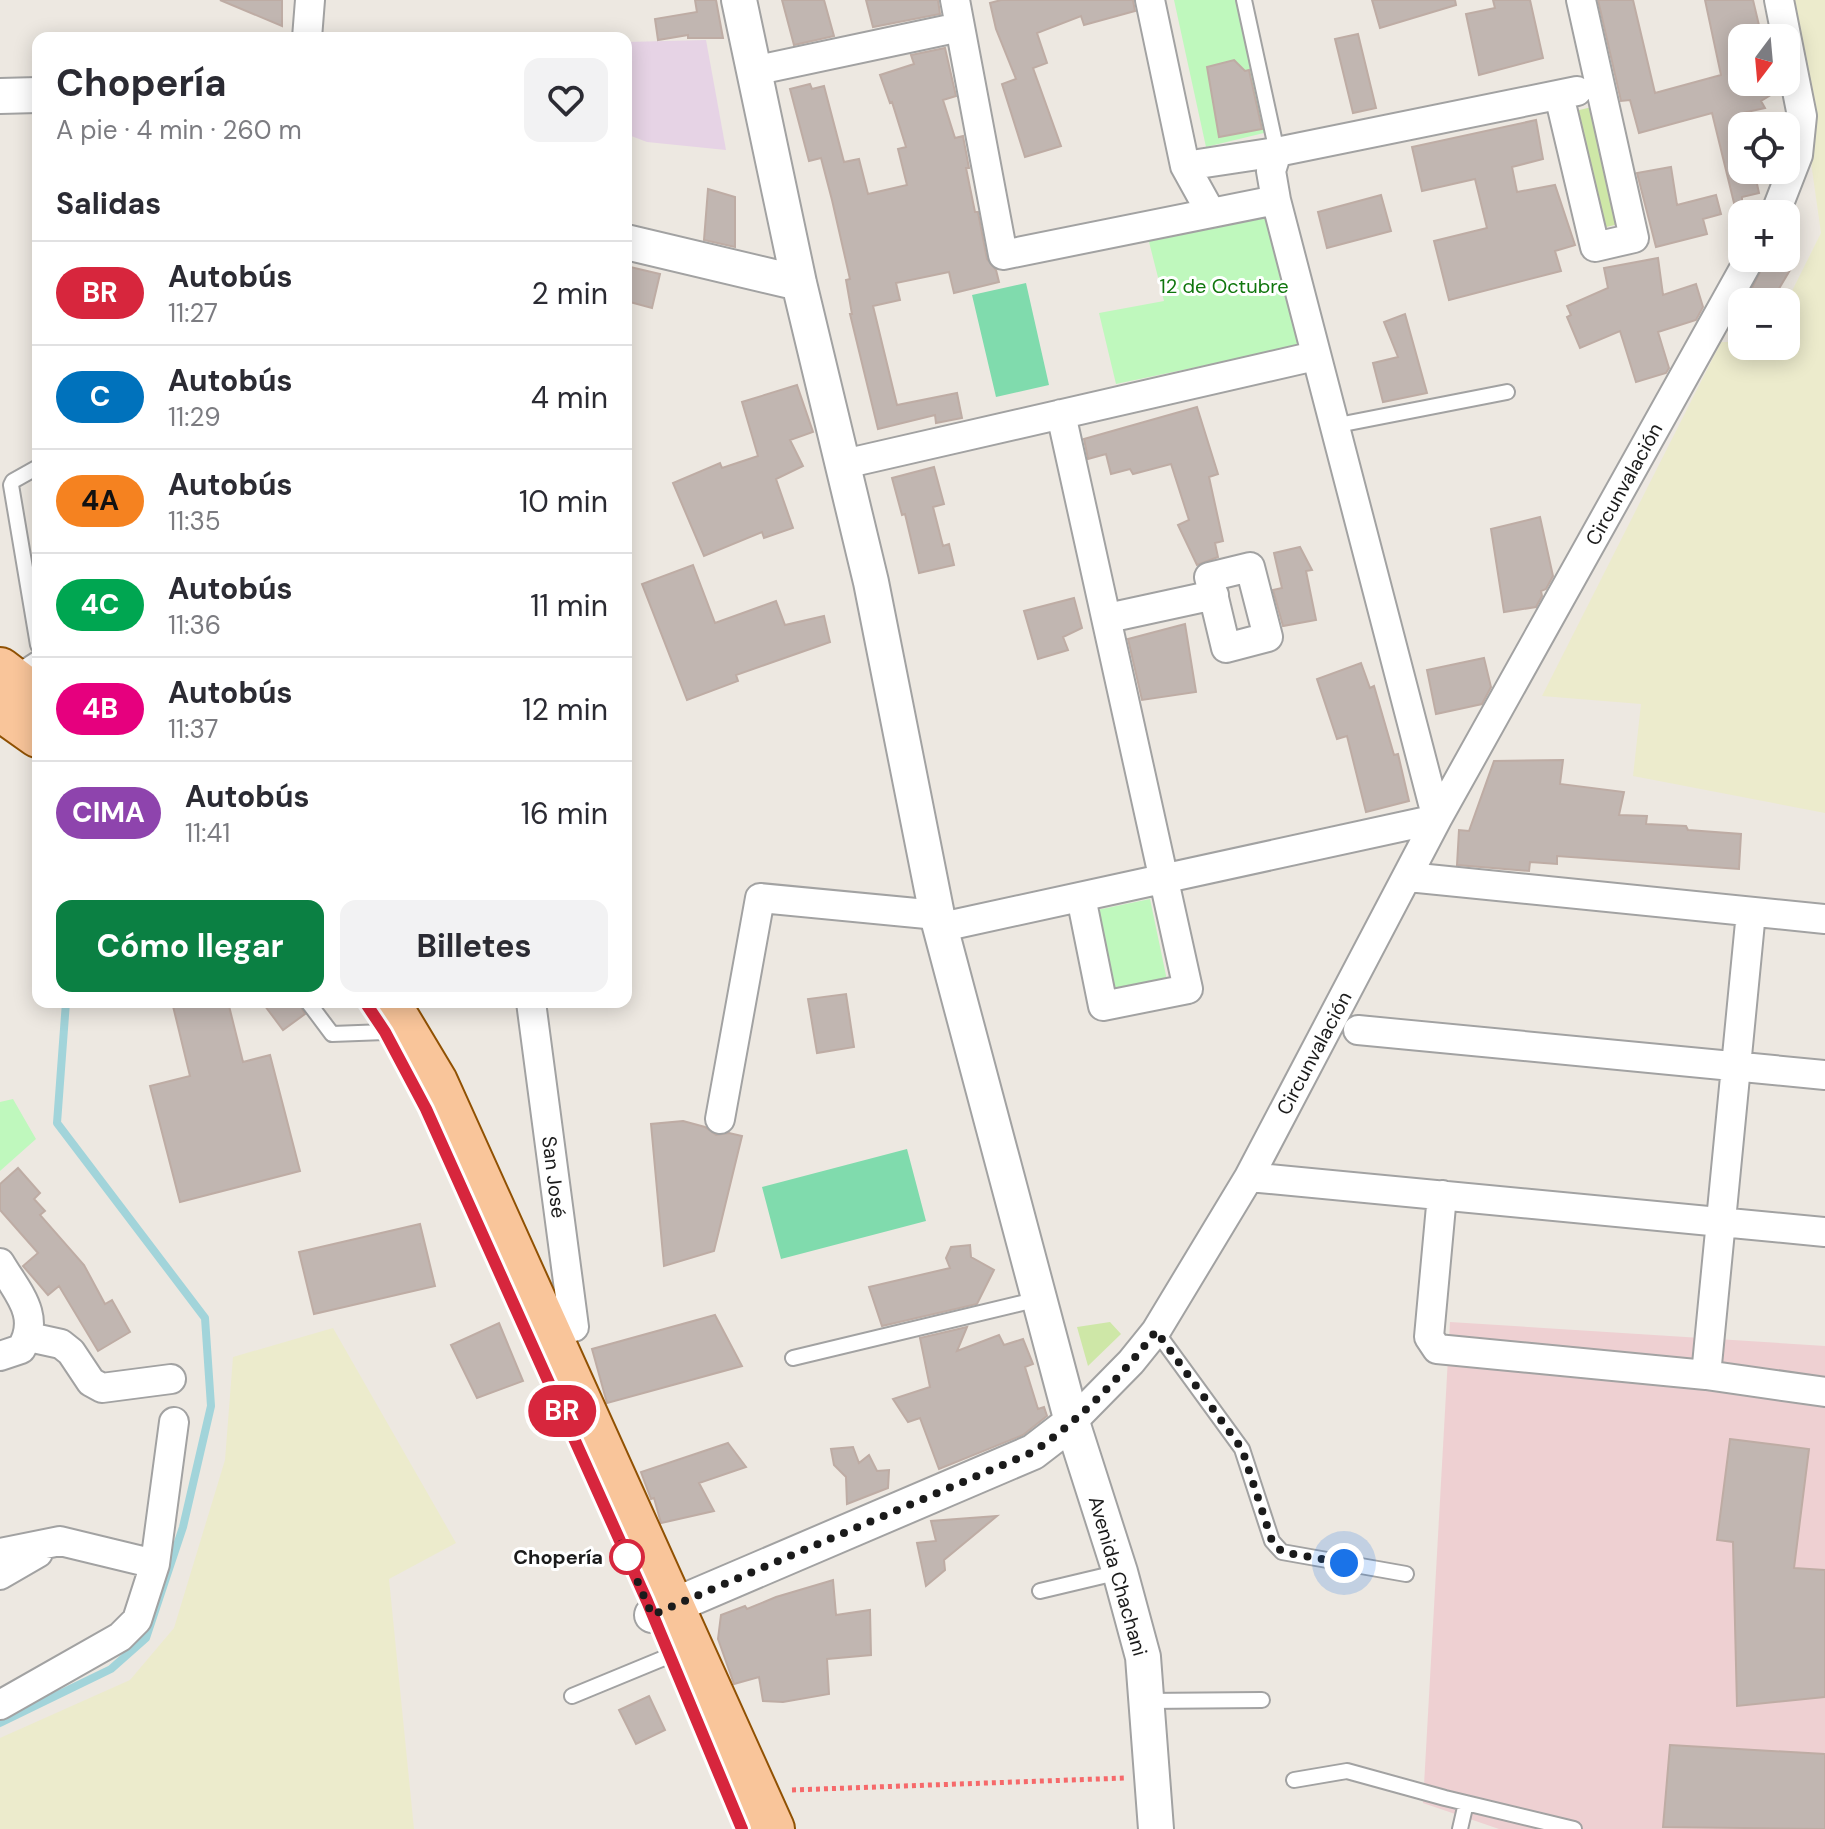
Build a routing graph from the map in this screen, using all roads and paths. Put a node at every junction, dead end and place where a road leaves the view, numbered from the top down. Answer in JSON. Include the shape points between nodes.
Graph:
{"nodes":[{"id":1,"x":310,"y":0,"type":"edge"},
{"id":2,"x":739,"y":0,"type":"edge"},
{"id":3,"x":1150,"y":0,"type":"edge"},
{"id":4,"x":1244,"y":0,"type":"edge"},
{"id":5,"x":1581,"y":0,"type":"edge"},
{"id":6,"x":1779,"y":0,"type":"edge"},
{"id":7,"x":958,"y":14,"type":"edge"},
{"id":8,"x":307,"y":32,"type":"edge"},
{"id":9,"x":753,"y":71,"type":"junction"},
{"id":10,"x":1600,"y":87,"type":"junction"},
{"id":11,"x":32,"y":95,"type":"edge"},
{"id":12,"x":1559,"y":95,"type":"junction"},
{"id":13,"x":0,"y":96,"type":"edge"},
{"id":14,"x":1277,"y":152,"type":"junction"},
{"id":15,"x":1185,"y":166,"type":"junction"},
{"id":16,"x":1276,"y":200,"type":"junction"},
{"id":17,"x":1780,"y":200,"type":"edge"},
{"id":18,"x":1211,"y":213,"type":"junction"},
{"id":19,"x":632,"y":243,"type":"edge"},
{"id":20,"x":1742,"y":272,"type":"edge"},
{"id":21,"x":799,"y":283,"type":"junction"},
{"id":22,"x":1315,"y":356,"type":"junction"},
{"id":23,"x":1507,"y":392,"type":"dead end"},
{"id":24,"x":1061,"y":414,"type":"junction"},
{"id":25,"x":1333,"y":426,"type":"junction"},
{"id":26,"x":844,"y":464,"type":"junction"},
{"id":27,"x":32,"y":470,"type":"edge"},
{"id":28,"x":1214,"y":595,"type":"dead end"},
{"id":29,"x":32,"y":609,"type":"edge"},
{"id":30,"x":1108,"y":618,"type":"junction"},
{"id":31,"x":17,"y":682,"type":"edge"},
{"id":32,"x":32,"y":720,"type":"edge"},
{"id":33,"x":1437,"y":819,"type":"junction"},
{"id":34,"x":1408,"y":877,"type":"junction"},
{"id":35,"x":1165,"y":879,"type":"junction"},
{"id":36,"x":1081,"y":897,"type":"junction"},
{"id":37,"x":1751,"y":912,"type":"junction"},
{"id":38,"x":1825,"y":919,"type":"edge"},
{"id":39,"x":940,"y":921,"type":"junction"},
{"id":40,"x":312,"y":1008,"type":"edge"},
{"id":41,"x":532,"y":1008,"type":"edge"},
{"id":42,"x":379,"y":1012,"type":"edge"},
{"id":43,"x":1358,"y":1030,"type":"dead end"},
{"id":44,"x":1737,"y":1066,"type":"junction"},
{"id":45,"x":1825,"y":1075,"type":"edge"},
{"id":46,"x":720,"y":1119,"type":"dead end"},
{"id":47,"x":1249,"y":1177,"type":"junction"},
{"id":48,"x":1442,"y":1195,"type":"junction"},
{"id":49,"x":1721,"y":1222,"type":"junction"},
{"id":50,"x":1825,"y":1232,"type":"edge"},
{"id":51,"x":0,"y":1263,"type":"edge"},
{"id":52,"x":1039,"y":1299,"type":"junction"},
{"id":53,"x":549,"y":1331,"type":"junction"},
{"id":54,"x":1156,"y":1331,"type":"junction"},
{"id":55,"x":29,"y":1337,"type":"junction"},
{"id":56,"x":0,"y":1356,"type":"edge"},
{"id":57,"x":793,"y":1358,"type":"dead end"},
{"id":58,"x":1706,"y":1375,"type":"junction"},
{"id":59,"x":171,"y":1379,"type":"dead end"},
{"id":60,"x":1825,"y":1392,"type":"edge"},
{"id":61,"x":174,"y":1422,"type":"dead end"},
{"id":62,"x":1072,"y":1422,"type":"junction"},
{"id":63,"x":60,"y":1541,"type":"junction"},
{"id":64,"x":0,"y":1553,"type":"edge"},
{"id":65,"x":155,"y":1564,"type":"junction"},
{"id":66,"x":1120,"y":1572,"type":"junction"},
{"id":67,"x":1406,"y":1574,"type":"dead end"},
{"id":68,"x":0,"y":1575,"type":"edge"},
{"id":69,"x":1040,"y":1591,"type":"dead end"},
{"id":70,"x":662,"y":1610,"type":"junction"},
{"id":71,"x":669,"y":1656,"type":"junction"},
{"id":72,"x":572,"y":1696,"type":"dead end"},
{"id":73,"x":1262,"y":1700,"type":"dead end"},
{"id":74,"x":1144,"y":1701,"type":"junction"},
{"id":75,"x":0,"y":1705,"type":"edge"},
{"id":76,"x":1151,"y":1777,"type":"junction"},
{"id":77,"x":1294,"y":1780,"type":"dead end"},
{"id":78,"x":1466,"y":1803,"type":"junction"},
{"id":79,"x":757,"y":1817,"type":"edge"},
{"id":80,"x":1507,"y":1821,"type":"edge"},
{"id":81,"x":1547,"y":1826,"type":"edge"},
{"id":82,"x":1156,"y":1829,"type":"edge"},
{"id":83,"x":1460,"y":1829,"type":"edge"},
{"id":84,"x":1574,"y":1829,"type":"edge"}],
"edges":[{"from":1,"to":8,"type":"street"},
{"from":2,"to":9,"type":"street","name":"Avenida Chachani"},
{"from":3,"to":15,"type":"street"},
{"from":4,"to":14,"type":"lane"},
{"from":5,"to":10,"type":"street"},
{"from":6,"to":17,"type":"street","via":[[1802,116],[1798,155]]},
{"from":7,"to":9,"type":"street"},
{"from":7,"to":18,"type":"street","via":[[1003,255]]},
{"from":9,"to":21,"type":"street","name":"Avenida Chachani"},
{"from":10,"to":12,"type":"street"},
{"from":10,"to":12,"type":"street","via":[[1634,238],[1595,247]]},
{"from":11,"to":13,"type":"street"},
{"from":12,"to":14,"type":"street"},
{"from":14,"to":15,"type":"street"},
{"from":14,"to":16,"type":"street","via":[[1271,171]]},
{"from":15,"to":18,"type":"street"},
{"from":16,"to":18,"type":"street"},
{"from":16,"to":22,"type":"street"},
{"from":19,"to":21,"type":"street"},
{"from":20,"to":33,"type":"street","name":"Circunvalación"},
{"from":21,"to":26,"type":"street","name":"Avenida Chachani"},
{"from":22,"to":24,"type":"street"},
{"from":22,"to":25,"type":"street"},
{"from":23,"to":25,"type":"lane"},
{"from":24,"to":26,"type":"street"},
{"from":24,"to":30,"type":"street"},
{"from":25,"to":33,"type":"street"},
{"from":26,"to":39,"type":"street","name":"Avenida Chachani"},
{"from":27,"to":29,"type":"lane","via":[[11,485]]},
{"from":28,"to":30,"type":"street"},
{"from":30,"to":35,"type":"street"},
{"from":31,"to":32,"type":"main road"},
{"from":33,"to":34,"type":"street","name":"Circunvalación"},
{"from":33,"to":35,"type":"street"},
{"from":34,"to":37,"type":"street"},
{"from":34,"to":47,"type":"street","name":"Circunvalación"},
{"from":35,"to":36,"type":"street"},
{"from":35,"to":36,"type":"street","via":[[1188,989],[1103,1006]]},
{"from":36,"to":39,"type":"street"},
{"from":37,"to":38,"type":"street"},
{"from":37,"to":44,"type":"street"},
{"from":39,"to":46,"type":"street","via":[[760,898]]},
{"from":39,"to":52,"type":"street","name":"Avenida Chachani"},
{"from":40,"to":42,"type":"lane","via":[[332,1034]]},
{"from":41,"to":53,"type":"street","name":"San José","via":[[574,1327]]},
{"from":42,"to":53,"type":"main road","via":[[435,1082]]},
{"from":42,"to":70,"type":"main road"},
{"from":43,"to":44,"type":"street"},
{"from":44,"to":45,"type":"street"},
{"from":44,"to":49,"type":"street"},
{"from":47,"to":48,"type":"street"},
{"from":47,"to":54,"type":"street","name":"Circunvalación"},
{"from":48,"to":49,"type":"street"},
{"from":48,"to":58,"type":"street","via":[[1429,1337],[1437,1349]]},
{"from":49,"to":50,"type":"street"},
{"from":49,"to":58,"type":"street"},
{"from":51,"to":55,"type":"street","via":[[28,1310]]},
{"from":52,"to":57,"type":"lane"},
{"from":52,"to":62,"type":"street","name":"Avenida Chachani"},
{"from":53,"to":70,"type":"main road"},
{"from":54,"to":62,"type":"street","name":"Circunvalación"},
{"from":54,"to":67,"type":"lane","via":[[1242,1449],[1272,1541],[1282,1552]]},
{"from":55,"to":56,"type":"street","via":[[21,1349]]},
{"from":55,"to":59,"type":"street","via":[[61,1344],[102,1388]]},
{"from":58,"to":60,"type":"street"},
{"from":61,"to":65,"type":"street"},
{"from":62,"to":66,"type":"street","name":"Avenida Chachani"},
{"from":62,"to":70,"type":"street","name":"Circunvalación","via":[[1033,1452]]},
{"from":63,"to":64,"type":"street"},
{"from":63,"to":65,"type":"street"},
{"from":63,"to":68,"type":"street"},
{"from":65,"to":75,"type":"street","via":[[142,1609],[130,1629]]},
{"from":66,"to":69,"type":"lane"},
{"from":66,"to":74,"type":"street","name":"Avenida Chachani","via":[[1143,1657]]},
{"from":70,"to":71,"type":"main road"},
{"from":70,"to":79,"type":"main road"},
{"from":71,"to":72,"type":"lane"},
{"from":71,"to":79,"type":"main road"},
{"from":73,"to":74,"type":"lane"},
{"from":74,"to":76,"type":"street","name":"Avenida Chachani"},
{"from":76,"to":79,"type":"path"},
{"from":76,"to":82,"type":"street","name":"Avenida Chachani"},
{"from":77,"to":78,"type":"lane","via":[[1347,1771]]},
{"from":78,"to":80,"type":"lane"},
{"from":78,"to":83,"type":"lane"},
{"from":80,"to":81,"type":"lane"},
{"from":81,"to":84,"type":"lane"}]}
